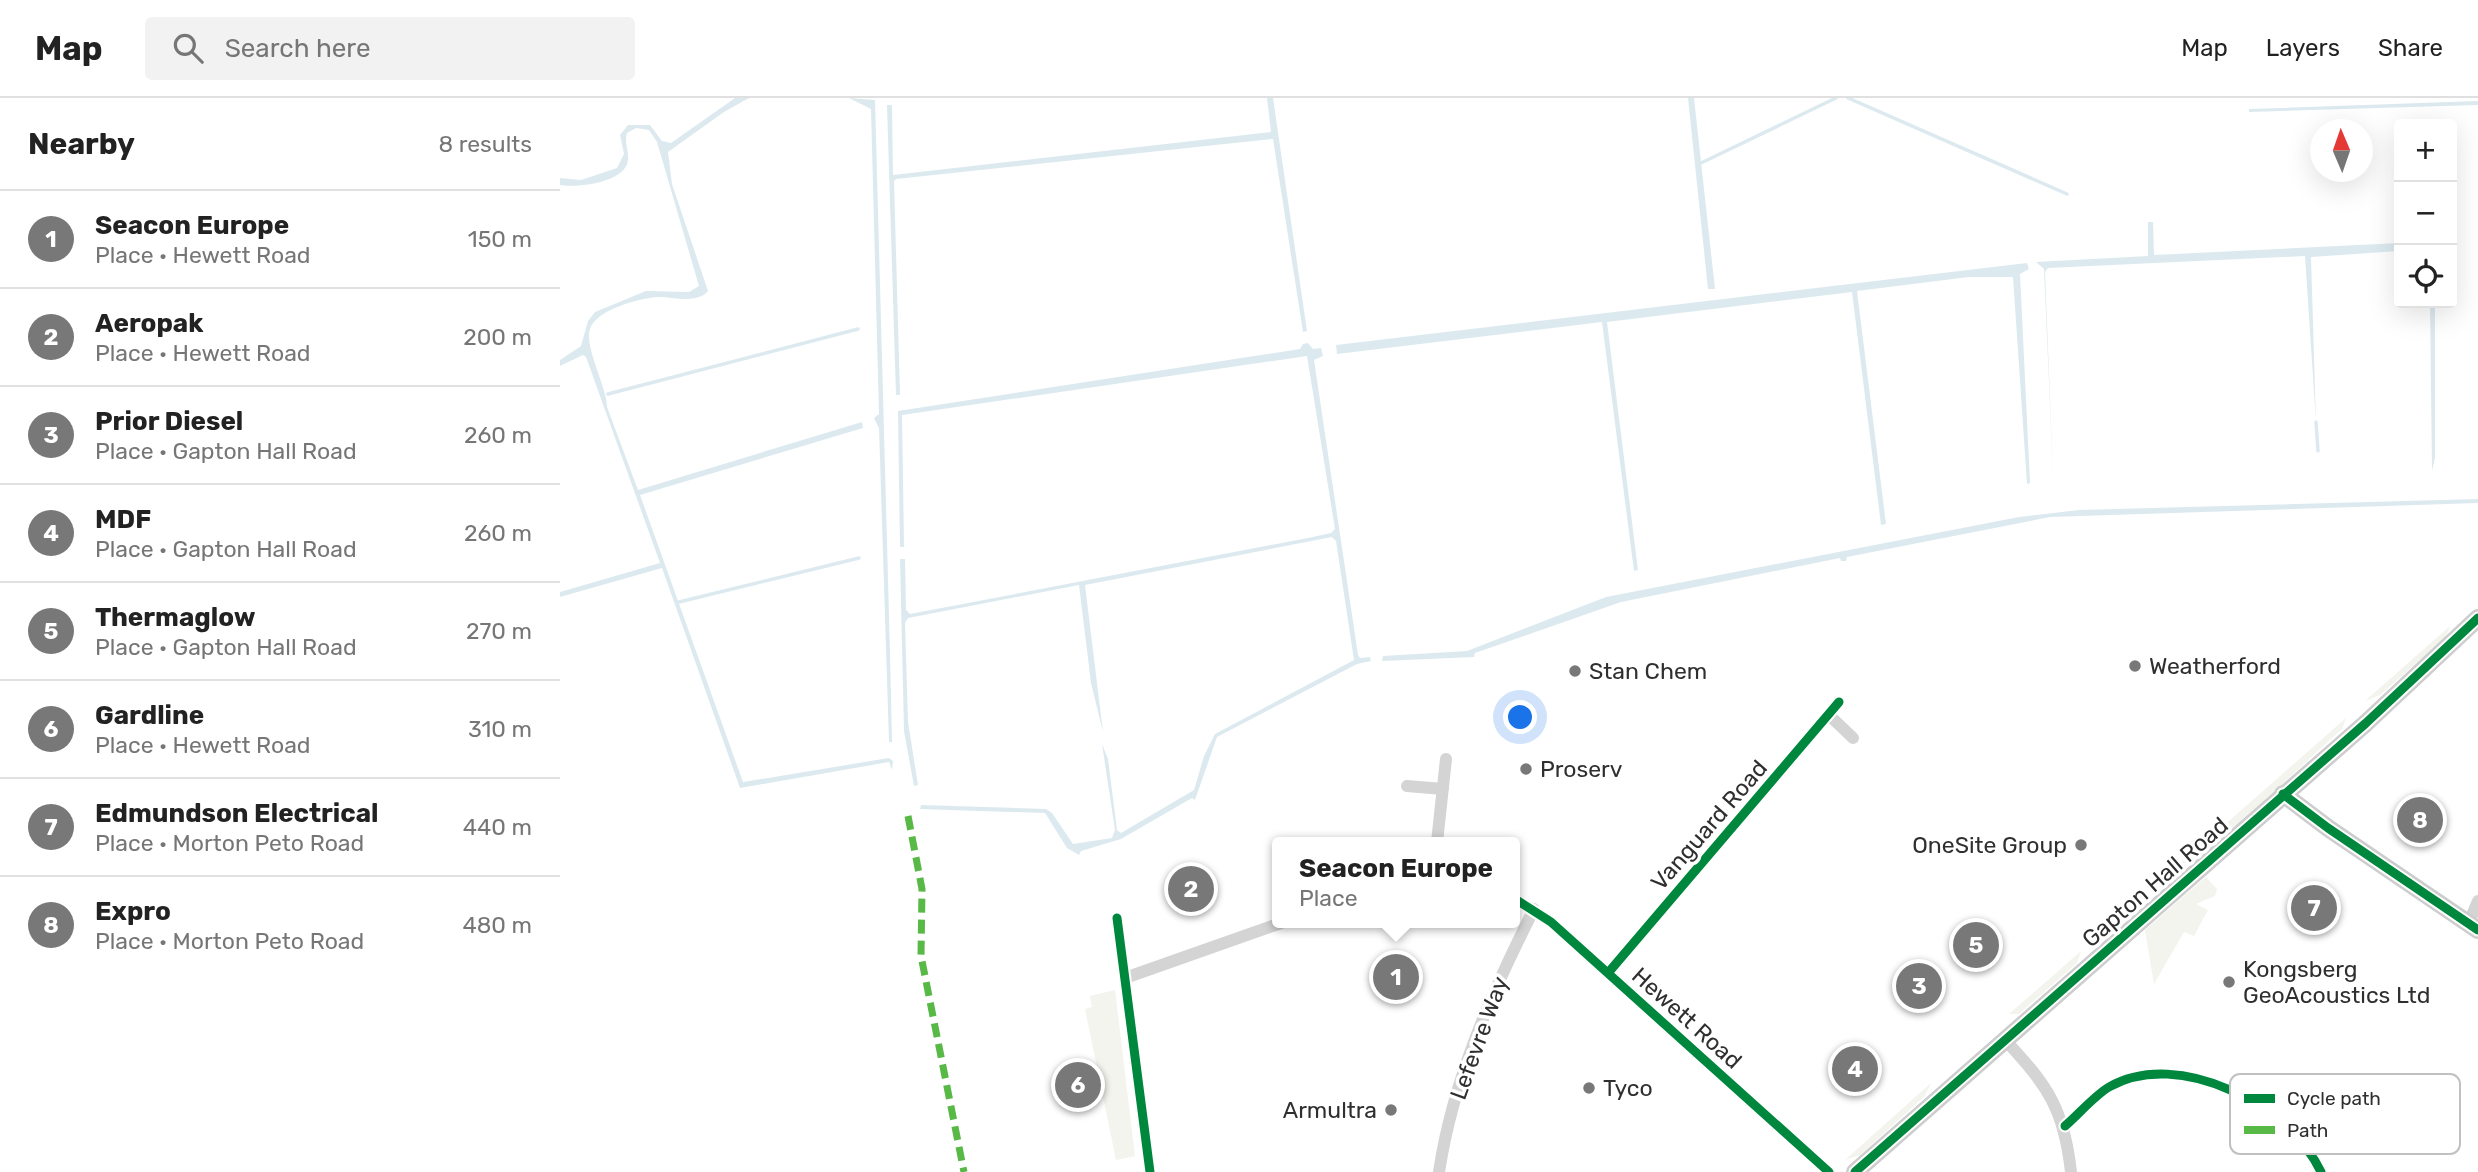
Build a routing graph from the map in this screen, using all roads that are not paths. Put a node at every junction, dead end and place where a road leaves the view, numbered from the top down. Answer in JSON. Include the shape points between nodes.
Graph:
{"nodes":[{"id":1,"x":2478,"y":618,"type":"edge"},
{"id":2,"x":1839,"y":702,"type":"dead end"},
{"id":3,"x":1829,"y":715,"type":"junction"},
{"id":4,"x":1853,"y":737,"type":"dead end"},
{"id":5,"x":1446,"y":759,"type":"dead end"},
{"id":6,"x":1407,"y":786,"type":"dead end"},
{"id":7,"x":1443,"y":789,"type":"junction"},
{"id":8,"x":2283,"y":794,"type":"junction"},
{"id":9,"x":1438,"y":837,"type":"edge"},
{"id":10,"x":2478,"y":901,"type":"edge"},
{"id":11,"x":1520,"y":902,"type":"edge"},
{"id":12,"x":1534,"y":909,"type":"junction"},
{"id":13,"x":1117,"y":918,"type":"dead end"},
{"id":14,"x":1272,"y":926,"type":"edge"},
{"id":15,"x":2473,"y":926,"type":"edge"},
{"id":16,"x":1608,"y":973,"type":"junction"},
{"id":17,"x":1125,"y":978,"type":"junction"},
{"id":18,"x":2006,"y":1041,"type":"junction"},
{"id":19,"x":2230,"y":1091,"type":"edge"},
{"id":20,"x":2065,"y":1126,"type":"junction"},
{"id":21,"x":2313,"y":1154,"type":"edge"},
{"id":22,"x":1150,"y":1172,"type":"edge"},
{"id":23,"x":1439,"y":1172,"type":"edge"},
{"id":24,"x":1829,"y":1172,"type":"edge"},
{"id":25,"x":1855,"y":1172,"type":"edge"},
{"id":26,"x":2071,"y":1172,"type":"edge"},
{"id":27,"x":2321,"y":1172,"type":"edge"}],
"edges":[{"from":1,"to":8,"type":"street","name":"Gapton Hall Road"},
{"from":2,"to":3,"type":"street","name":"Vanguard Road"},
{"from":3,"to":4,"type":"street"},
{"from":3,"to":16,"type":"street","name":"Vanguard Road"},
{"from":5,"to":7,"type":"street"},
{"from":6,"to":7,"type":"street"},
{"from":7,"to":9,"type":"street"},
{"from":8,"to":15,"type":"street"},
{"from":8,"to":18,"type":"street","name":"Gapton Hall Road"},
{"from":10,"to":15,"type":"street"},
{"from":11,"to":12,"type":"street","name":"Hewett Road"},
{"from":12,"to":16,"type":"street","name":"Hewett Road"},
{"from":12,"to":23,"type":"street","name":"Lefevre Way","via":[[1489,999],[1458,1092]]},
{"from":13,"to":17,"type":"street"},
{"from":14,"to":17,"type":"street"},
{"from":16,"to":24,"type":"street","name":"Hewett Road"},
{"from":17,"to":22,"type":"street"},
{"from":18,"to":20,"type":"street","via":[[2044,1083]]},
{"from":18,"to":25,"type":"street","name":"Gapton Hall Road"},
{"from":19,"to":20,"type":"street","via":[[2184,1075],[2149,1074],[2109,1087]]},
{"from":20,"to":26,"type":"street"},
{"from":21,"to":27,"type":"street"}]}
